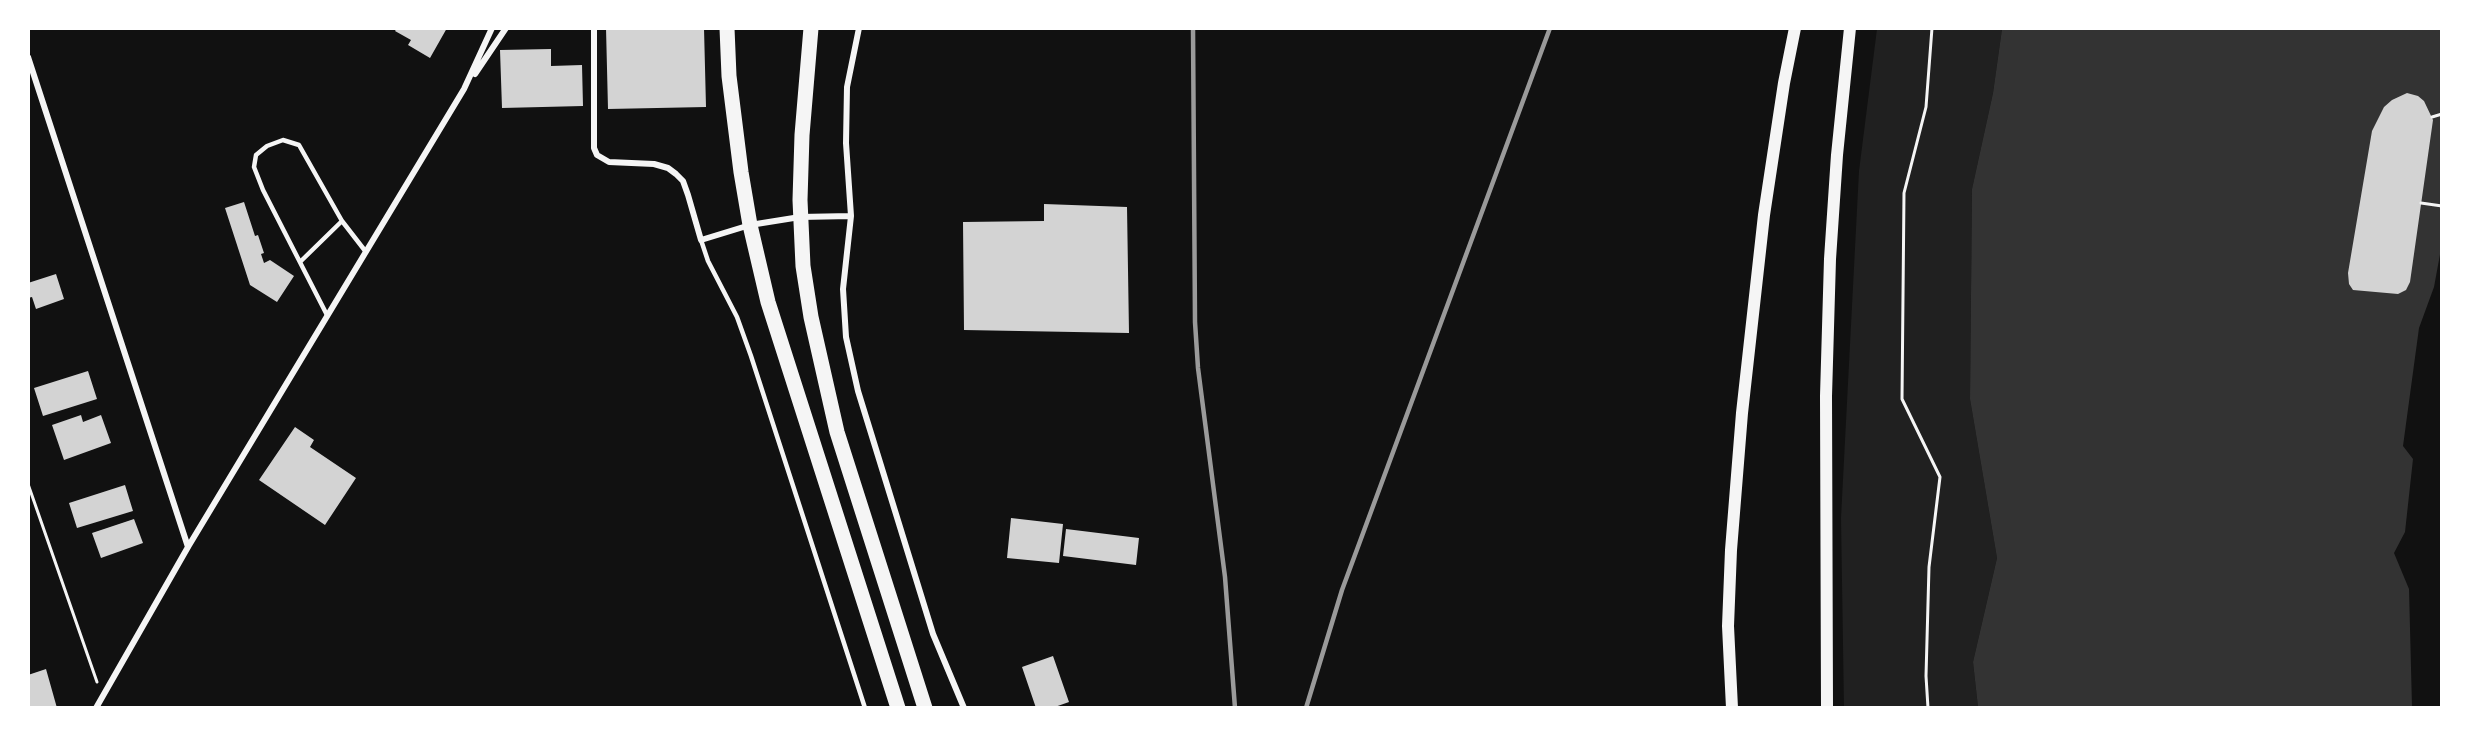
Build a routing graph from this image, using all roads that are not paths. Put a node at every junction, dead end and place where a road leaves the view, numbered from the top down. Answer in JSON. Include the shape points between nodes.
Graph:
{"nodes":[{"id":1,"x":492,"y":28,"type":"edge"},
{"id":2,"x":506,"y":28,"type":"edge"},
{"id":3,"x":594,"y":28,"type":"edge"},
{"id":4,"x":727,"y":28,"type":"edge"},
{"id":5,"x":811,"y":28,"type":"edge"},
{"id":6,"x":859,"y":28,"type":"edge"},
{"id":7,"x":1795,"y":28,"type":"edge"},
{"id":8,"x":1850,"y":28,"type":"edge"},
{"id":9,"x":28,"y":57,"type":"edge"},
{"id":10,"x":464,"y":89,"type":"junction"},
{"id":11,"x":851,"y":216,"type":"junction"},
{"id":12,"x":800,"y":217,"type":"junction"},
{"id":13,"x":342,"y":221,"type":"junction"},
{"id":14,"x":750,"y":225,"type":"junction"},
{"id":15,"x":700,"y":240,"type":"junction"},
{"id":16,"x":366,"y":252,"type":"junction"},
{"id":17,"x":300,"y":262,"type":"junction"},
{"id":18,"x":327,"y":315,"type":"junction"},
{"id":19,"x":188,"y":547,"type":"junction"},
{"id":20,"x":96,"y":708,"type":"edge"},
{"id":21,"x":865,"y":708,"type":"edge"},
{"id":22,"x":898,"y":708,"type":"edge"},
{"id":23,"x":925,"y":708,"type":"edge"},
{"id":24,"x":964,"y":708,"type":"edge"},
{"id":25,"x":1732,"y":708,"type":"edge"},
{"id":26,"x":1827,"y":708,"type":"edge"}],
"edges":[{"from":1,"to":10,"type":"street"},
{"from":2,"to":10,"type":"street"},
{"from":3,"to":15,"type":"street","via":[[597,155],[609,162],[654,164],[676,174],[683,181]]},
{"from":4,"to":14,"type":"main road","via":[[729,76]]},
{"from":5,"to":12,"type":"main road"},
{"from":6,"to":11,"type":"street","via":[[847,87]]},
{"from":7,"to":25,"type":"main road","via":[[1764,215],[1742,413],[1730,572]]},
{"from":8,"to":26,"type":"main road","via":[[1837,155],[1826,373]]},
{"from":9,"to":19,"type":"street"},
{"from":10,"to":16,"type":"street"},
{"from":11,"to":12,"type":"street"},
{"from":11,"to":24,"type":"street","via":[[843,289],[846,337],[858,391],[933,634]]},
{"from":12,"to":14,"type":"street"},
{"from":12,"to":23,"type":"main road","via":[[811,317],[837,432]]},
{"from":13,"to":16,"type":"lane"},
{"from":13,"to":17,"type":"lane"},
{"from":13,"to":17,"type":"lane","via":[[299,145],[283,141],[256,155],[257,175]]},
{"from":14,"to":15,"type":"street"},
{"from":14,"to":22,"type":"main road","via":[[788,368]]},
{"from":15,"to":21,"type":"lane","via":[[751,356]]},
{"from":16,"to":18,"type":"street"},
{"from":17,"to":18,"type":"lane"},
{"from":18,"to":19,"type":"street"},
{"from":19,"to":20,"type":"street"}]}
